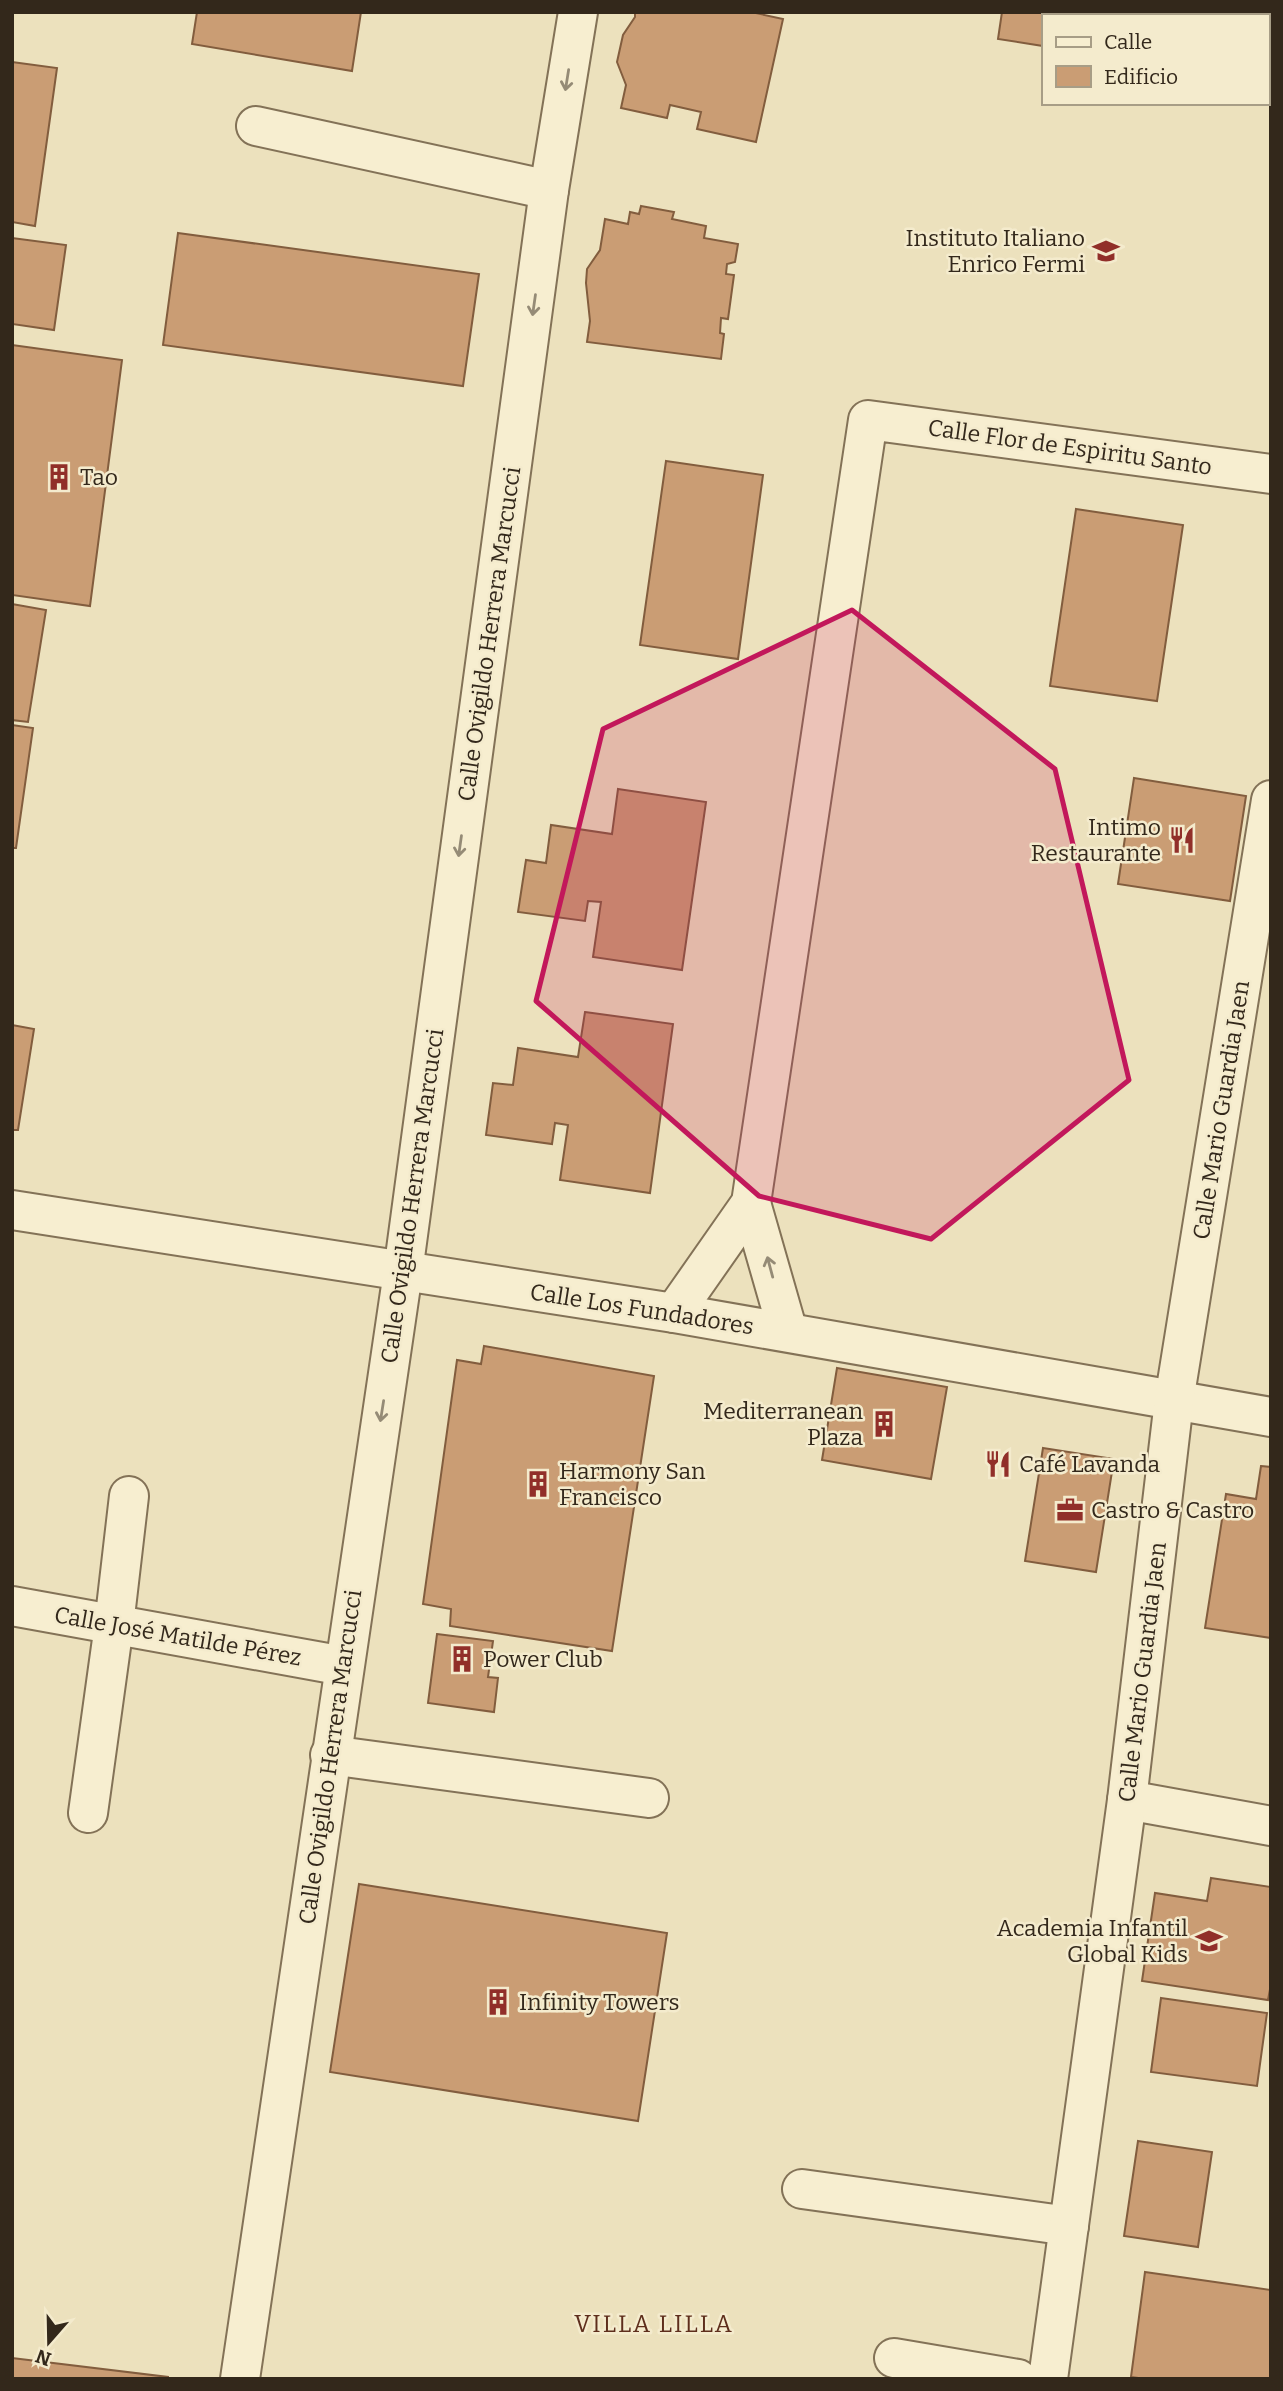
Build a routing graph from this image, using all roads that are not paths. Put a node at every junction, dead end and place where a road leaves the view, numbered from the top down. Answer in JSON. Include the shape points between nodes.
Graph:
{"nodes":[{"id":1,"x":578,"y":12,"type":"edge"},
{"id":2,"x":256,"y":126,"type":"dead end"},
{"id":3,"x":549,"y":190,"type":"junction"},
{"id":4,"x":1271,"y":474,"type":"edge"},
{"id":5,"x":1271,"y":800,"type":"edge"},
{"id":6,"x":751,"y":1203,"type":"junction"},
{"id":7,"x":12,"y":1210,"type":"edge"},
{"id":8,"x":403,"y":1272,"type":"junction"},
{"id":9,"x":674,"y":1313,"type":"junction"},
{"id":10,"x":788,"y":1332,"type":"junction"},
{"id":11,"x":1174,"y":1401,"type":"junction"},
{"id":12,"x":1271,"y":1417,"type":"edge"},
{"id":13,"x":129,"y":1496,"type":"dead end"},
{"id":14,"x":12,"y":1606,"type":"edge"},
{"id":15,"x":114,"y":1625,"type":"junction"},
{"id":16,"x":344,"y":1666,"type":"junction"},
{"id":17,"x":330,"y":1755,"type":"junction"},
{"id":18,"x":649,"y":1798,"type":"dead end"},
{"id":19,"x":1127,"y":1800,"type":"junction"},
{"id":20,"x":88,"y":1813,"type":"dead end"},
{"id":21,"x":1271,"y":1826,"type":"edge"},
{"id":22,"x":803,"y":2189,"type":"dead end"},
{"id":23,"x":1069,"y":2226,"type":"junction"},
{"id":24,"x":894,"y":2358,"type":"dead end"},
{"id":25,"x":240,"y":2379,"type":"edge"},
{"id":26,"x":1018,"y":2379,"type":"edge"},
{"id":27,"x":1048,"y":2379,"type":"edge"}],
"edges":[{"from":1,"to":3,"type":"street","name":"Calle Ovigildo Herrera Marcucci","one_way":true},
{"from":2,"to":3,"type":"street"},
{"from":3,"to":8,"type":"street","name":"Calle Ovigildo Herrera Marcucci","one_way":true},
{"from":4,"to":6,"type":"street","name":"Calle Flor de Espiritu Santo","via":[[868,421]]},
{"from":5,"to":11,"type":"street","name":"Calle Mario Guardia Jaen"},
{"from":6,"to":9,"type":"street"},
{"from":10,"to":6,"type":"street","one_way":true},
{"from":7,"to":8,"type":"street","name":"Calle Los Fundadores"},
{"from":8,"to":9,"type":"street","name":"Calle Los Fundadores"},
{"from":8,"to":16,"type":"street","name":"Calle Ovigildo Herrera Marcucci","one_way":true},
{"from":9,"to":10,"type":"street","name":"Calle Los Fundadores"},
{"from":10,"to":11,"type":"street","name":"Calle Los Fundadores"},
{"from":11,"to":12,"type":"street","name":"Calle Los Fundadores"},
{"from":11,"to":19,"type":"street","name":"Calle Mario Guardia Jaen"},
{"from":13,"to":15,"type":"street"},
{"from":14,"to":15,"type":"street","name":"Calle José Matilde Pérez"},
{"from":15,"to":16,"type":"street","name":"Calle José Matilde Pérez"},
{"from":15,"to":20,"type":"street"},
{"from":16,"to":17,"type":"street","name":"Calle Ovigildo Herrera Marcucci"},
{"from":17,"to":18,"type":"street"},
{"from":17,"to":25,"type":"street","name":"Calle Ovigildo Herrera Marcucci"},
{"from":19,"to":21,"type":"street"},
{"from":19,"to":23,"type":"street","name":"Calle Mario Guardia Jaen"},
{"from":22,"to":23,"type":"street"},
{"from":23,"to":27,"type":"street","name":"Calle Mario Guardia Jaen"},
{"from":24,"to":26,"type":"street"}]}
